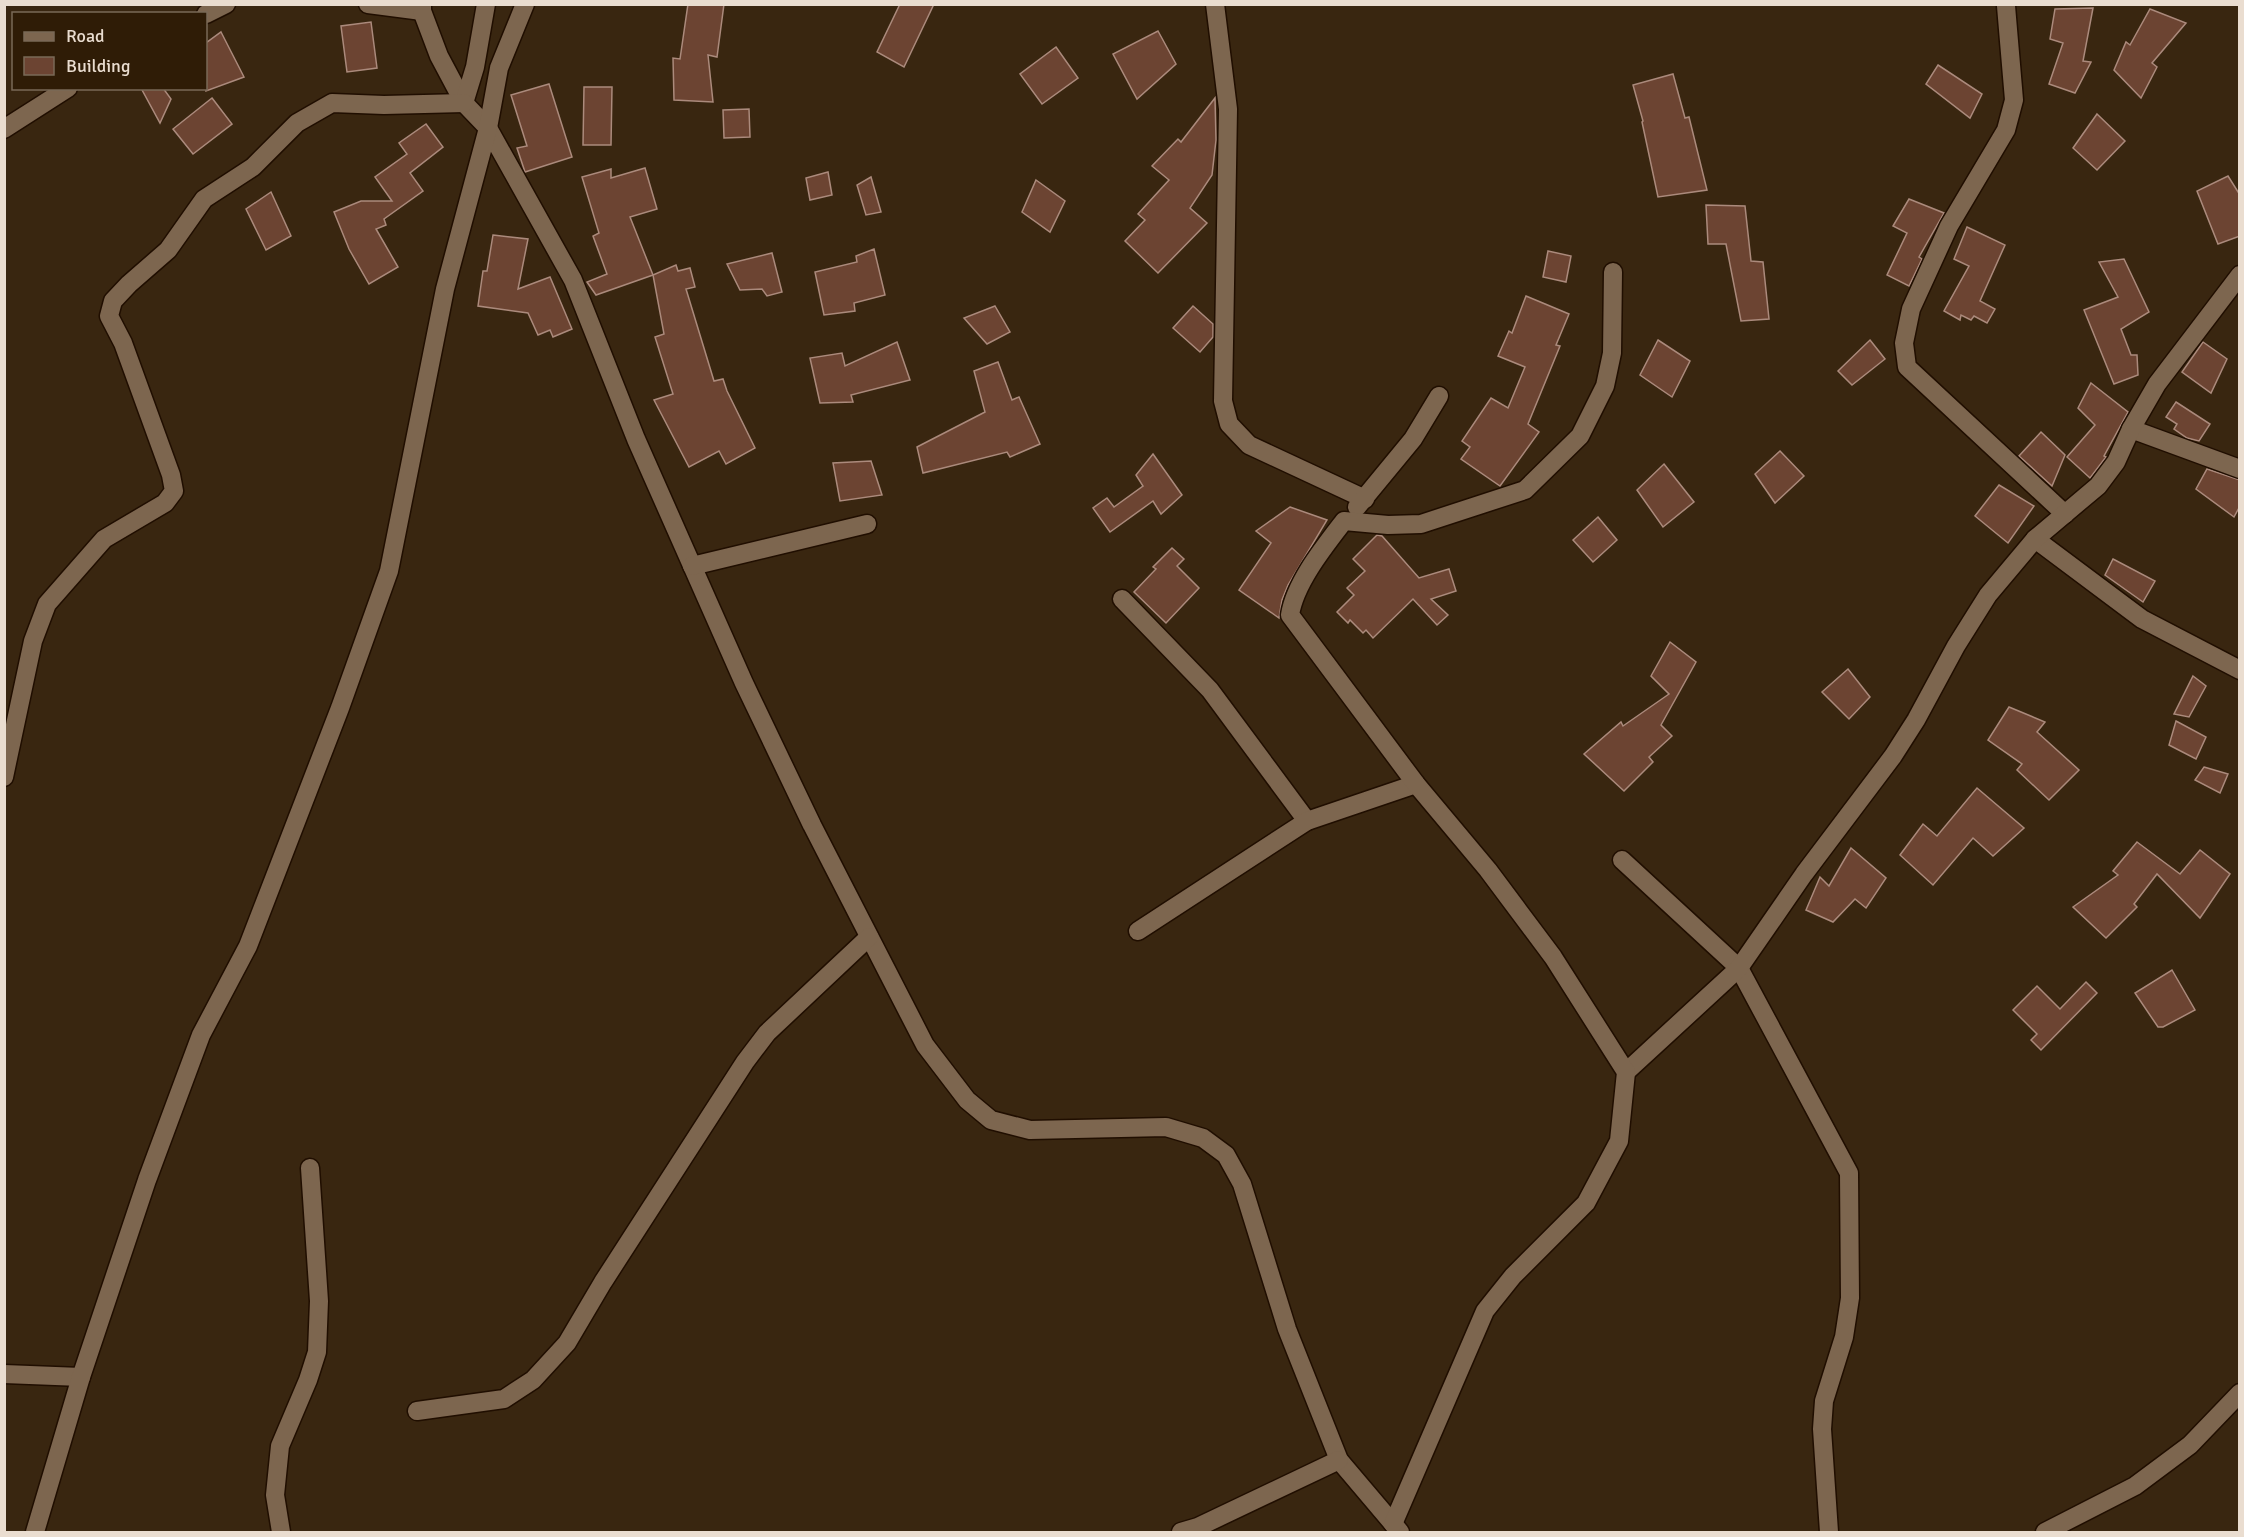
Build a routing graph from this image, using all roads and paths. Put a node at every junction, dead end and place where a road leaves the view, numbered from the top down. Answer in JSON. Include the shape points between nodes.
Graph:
{"nodes":[{"id":1,"x":226,"y":4,"type":"edge"},
{"id":2,"x":368,"y":4,"type":"edge"},
{"id":3,"x":486,"y":4,"type":"edge"},
{"id":4,"x":525,"y":4,"type":"edge"},
{"id":5,"x":1215,"y":4,"type":"edge"},
{"id":6,"x":2006,"y":6,"type":"dead end"},
{"id":7,"x":422,"y":8,"type":"edge"},
{"id":8,"x":207,"y":14,"type":"edge"},
{"id":9,"x":65,"y":90,"type":"edge"},
{"id":10,"x":464,"y":103,"type":"junction"},
{"id":11,"x":488,"y":128,"type":"junction"},
{"id":12,"x":4,"y":129,"type":"edge"},
{"id":13,"x":1613,"y":272,"type":"dead end"},
{"id":14,"x":2240,"y":275,"type":"edge"},
{"id":15,"x":1439,"y":396,"type":"dead end"},
{"id":16,"x":2132,"y":429,"type":"junction"},
{"id":17,"x":2240,"y":469,"type":"edge"},
{"id":18,"x":1365,"y":499,"type":"junction"},
{"id":19,"x":2065,"y":514,"type":"junction"},
{"id":20,"x":1344,"y":521,"type":"junction"},
{"id":21,"x":867,"y":524,"type":"dead end"},
{"id":22,"x":2035,"y":539,"type":"junction"},
{"id":23,"x":692,"y":566,"type":"junction"},
{"id":24,"x":1122,"y":599,"type":"dead end"},
{"id":25,"x":2240,"y":670,"type":"edge"},
{"id":26,"x":4,"y":777,"type":"edge"},
{"id":27,"x":1416,"y":784,"type":"junction"},
{"id":28,"x":1307,"y":821,"type":"junction"},
{"id":29,"x":1622,"y":860,"type":"dead end"},
{"id":30,"x":1138,"y":931,"type":"dead end"},
{"id":31,"x":869,"y":937,"type":"junction"},
{"id":32,"x":1739,"y":968,"type":"junction"},
{"id":33,"x":1626,"y":1072,"type":"junction"},
{"id":34,"x":310,"y":1168,"type":"dead end"},
{"id":35,"x":4,"y":1374,"type":"edge"},
{"id":36,"x":81,"y":1377,"type":"junction"},
{"id":37,"x":2240,"y":1393,"type":"edge"},
{"id":38,"x":417,"y":1411,"type":"dead end"},
{"id":39,"x":1339,"y":1460,"type":"junction"},
{"id":40,"x":1397,"y":1528,"type":"edge"},
{"id":41,"x":34,"y":1533,"type":"edge"},
{"id":42,"x":281,"y":1533,"type":"edge"},
{"id":43,"x":1181,"y":1533,"type":"edge"},
{"id":44,"x":1829,"y":1533,"type":"edge"},
{"id":45,"x":2044,"y":1533,"type":"edge"}],
"edges":[{"from":1,"to":8,"type":"street"},
{"from":2,"to":7,"type":"street"},
{"from":3,"to":10,"type":"street"},
{"from":4,"to":11,"type":"street","via":[[499,68]]},
{"from":5,"to":18,"type":"street","via":[[1228,109],[1223,401],[1229,424],[1249,445]]},
{"from":6,"to":19,"type":"street","via":[[2014,100],[2006,130],[1949,226],[1911,309],[1904,343],[1907,367]]},
{"from":7,"to":10,"type":"street","via":[[439,56]]},
{"from":9,"to":12,"type":"street"},
{"from":10,"to":11,"type":"street"},
{"from":10,"to":26,"type":"street","via":[[332,103],[297,123],[254,167],[204,199],[168,250],[113,301],[109,316],[123,343],[174,491],[165,503],[104,540],[47,604],[33,642]]},
{"from":11,"to":23,"type":"street","via":[[573,280]]},
{"from":11,"to":36,"type":"street","via":[[445,289],[389,571],[248,946],[201,1035]]},
{"from":13,"to":20,"type":"street","via":[[1612,353],[1605,386],[1580,436],[1525,490],[1421,524]]},
{"from":14,"to":16,"type":"street","via":[[2157,384]]},
{"from":15,"to":18,"type":"street","via":[[1413,439]]},
{"from":16,"to":17,"type":"street"},
{"from":16,"to":19,"type":"street","via":[[2116,462],[2098,486]]},
{"from":18,"to":20,"type":"street"},
{"from":19,"to":22,"type":"street"},
{"from":20,"to":27,"type":"street","via":[[1293,598],[1290,615]]},
{"from":21,"to":23,"type":"street"},
{"from":22,"to":25,"type":"street","via":[[2142,619]]},
{"from":22,"to":32,"type":"street","via":[[1988,594],[1893,756]]},
{"from":23,"to":31,"type":"street","via":[[744,683]]},
{"from":24,"to":28,"type":"street","via":[[1210,690]]},
{"from":27,"to":28,"type":"street"},
{"from":27,"to":33,"type":"street","via":[[1488,870],[1553,957]]},
{"from":28,"to":30,"type":"street"},
{"from":29,"to":32,"type":"street"},
{"from":31,"to":38,"type":"street","via":[[767,1033],[745,1062],[567,1343],[533,1380],[504,1399]]},
{"from":31,"to":39,"type":"street","via":[[925,1045],[967,1100],[991,1120],[1030,1130],[1166,1127],[1203,1138],[1226,1155],[1242,1184],[1287,1329]]},
{"from":32,"to":33,"type":"street"},
{"from":32,"to":44,"type":"street","via":[[1849,1173],[1850,1298],[1844,1337],[1824,1401],[1822,1429]]},
{"from":33,"to":40,"type":"street","via":[[1619,1142],[1587,1203],[1485,1311]]},
{"from":34,"to":42,"type":"street","via":[[319,1301],[316,1352],[280,1446],[275,1495]]},
{"from":35,"to":36,"type":"street"},
{"from":36,"to":41,"type":"street"},
{"from":37,"to":45,"type":"street","via":[[2190,1445],[2135,1486]]},
{"from":39,"to":40,"type":"street"},
{"from":39,"to":43,"type":"street"}]}
